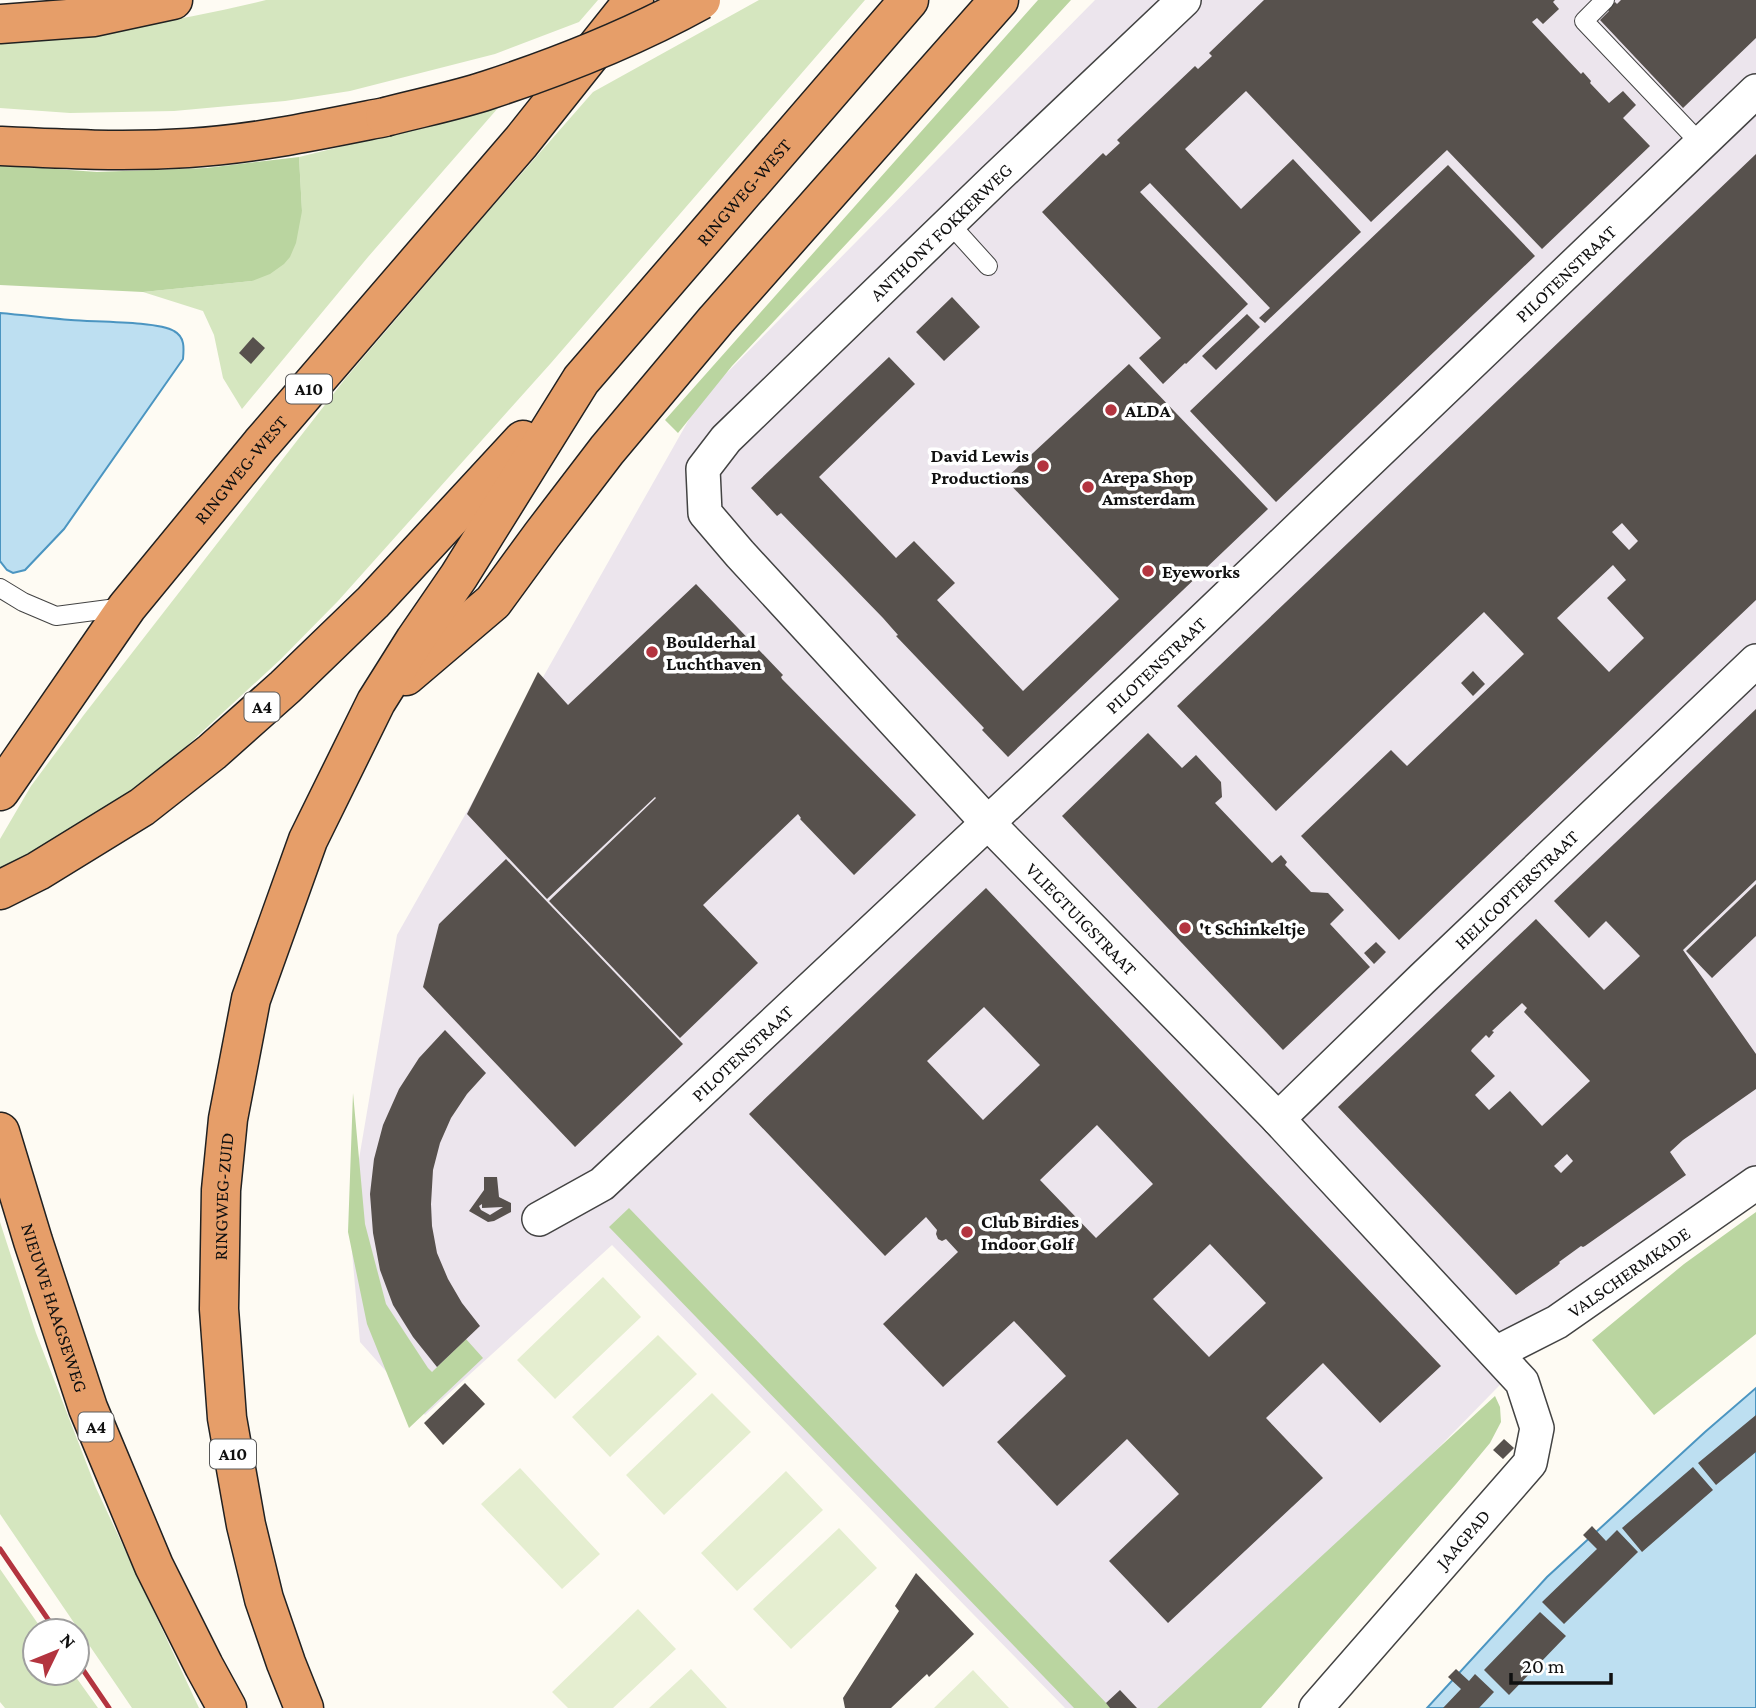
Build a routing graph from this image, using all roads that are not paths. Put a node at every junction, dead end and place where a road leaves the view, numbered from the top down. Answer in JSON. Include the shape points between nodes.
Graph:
{"nodes":[{"id":1,"x":173,"y":0,"type":"edge"},
{"id":2,"x":634,"y":0,"type":"edge"},
{"id":3,"x":701,"y":0,"type":"edge"},
{"id":4,"x":909,"y":0,"type":"edge"},
{"id":5,"x":999,"y":0,"type":"edge"},
{"id":6,"x":1184,"y":0,"type":"edge"},
{"id":7,"x":1605,"y":0,"type":"edge"},
{"id":8,"x":0,"y":24,"type":"edge"},
{"id":9,"x":1756,"y":91,"type":"edge"},
{"id":10,"x":1701,"y":144,"type":"junction"},
{"id":11,"x":0,"y":146,"type":"edge"},
{"id":12,"x":950,"y":224,"type":"junction"},
{"id":13,"x":988,"y":266,"type":"dead end"},
{"id":14,"x":581,"y":380,"type":"junction"},
{"id":15,"x":703,"y":469,"type":"joint"},
{"id":16,"x":0,"y":588,"type":"edge"},
{"id":17,"x":127,"y":607,"type":"junction"},
{"id":18,"x":1756,"y":661,"type":"edge"},
{"id":19,"x":376,"y":702,"type":"junction"},
{"id":20,"x":0,"y":791,"type":"edge"},
{"id":21,"x":987,"y":822,"type":"junction"},
{"id":22,"x":0,"y":890,"type":"edge"},
{"id":23,"x":1278,"y":1119,"type":"junction"},
{"id":24,"x":0,"y":1132,"type":"edge"},
{"id":25,"x":1756,"y":1182,"type":"edge"},
{"id":26,"x":539,"y":1219,"type":"dead end"},
{"id":27,"x":1496,"y":1353,"type":"junction"},
{"id":28,"x":227,"y":1708,"type":"edge"},
{"id":29,"x":304,"y":1708,"type":"edge"},
{"id":30,"x":1316,"y":1708,"type":"edge"}],
"edges":[{"from":1,"to":8,"type":"highway","via":[[94,17]]},
{"from":2,"to":17,"type":"highway","name":"RINGWEG-WEST","number":"A10","via":[[521,142]]},
{"from":3,"to":11,"type":"highway","bridge":true,"via":[[585,55],[486,90],[385,117],[288,137],[190,148],[91,151]]},
{"from":4,"to":14,"type":"highway","name":"RINGWEG-WEST","number":"A10"},
{"from":5,"to":19,"type":"highway","number":"A10","via":[[716,320],[607,450],[493,602]]},
{"from":6,"to":12,"type":"street","name":"ANTHONY FOKKERWEG"},
{"from":7,"to":10,"type":"lane","via":[[1584,21]]},
{"from":9,"to":10,"type":"street","name":"PILOTENSTRAAT"},
{"from":10,"to":21,"type":"street","name":"PILOTENSTRAAT"},
{"from":12,"to":13,"type":"lane"},
{"from":12,"to":15,"type":"street","name":"ANTHONY FOKKERWEG","via":[[726,439]]},
{"from":14,"to":19,"type":"highway","name":"RINGWEG-WEST","number":"A10"},
{"from":14,"to":22,"type":"highway","number":"A4","via":[[373,602],[212,752],[142,807]]},
{"from":15,"to":21,"type":"street","name":"VLIEGTUIGSTRAAT","via":[[705,513]]},
{"from":16,"to":17,"type":"lane","via":[[23,603],[56,615]]},
{"from":17,"to":20,"type":"highway","name":"RINGWEG-WEST","number":"A10"},
{"from":18,"to":23,"type":"street","name":"HELICOPTERSTRAAT"},
{"from":19,"to":29,"type":"highway","name":"RINGWEG-ZUID","number":"A10","via":[[308,840],[251,999],[228,1119],[221,1190],[219,1309],[227,1418],[264,1599]]},
{"from":21,"to":23,"type":"street","name":"VLIEGTUIGSTRAAT"},
{"from":21,"to":26,"type":"street","name":"PILOTENSTRAAT","via":[[602,1184]]},
{"from":23,"to":27,"type":"street","name":"VLIEGTUIGSTRAAT"},
{"from":24,"to":28,"type":"highway","name":"NIEUWE HAAGSEWEG","number":"A4","via":[[88,1408],[154,1566]]},
{"from":25,"to":27,"type":"street","name":"VALSCHERMKADE","via":[[1557,1322]]},
{"from":27,"to":30,"type":"street","name":"JAAGPAD","via":[[1522,1382],[1537,1428],[1530,1463]]}]}
